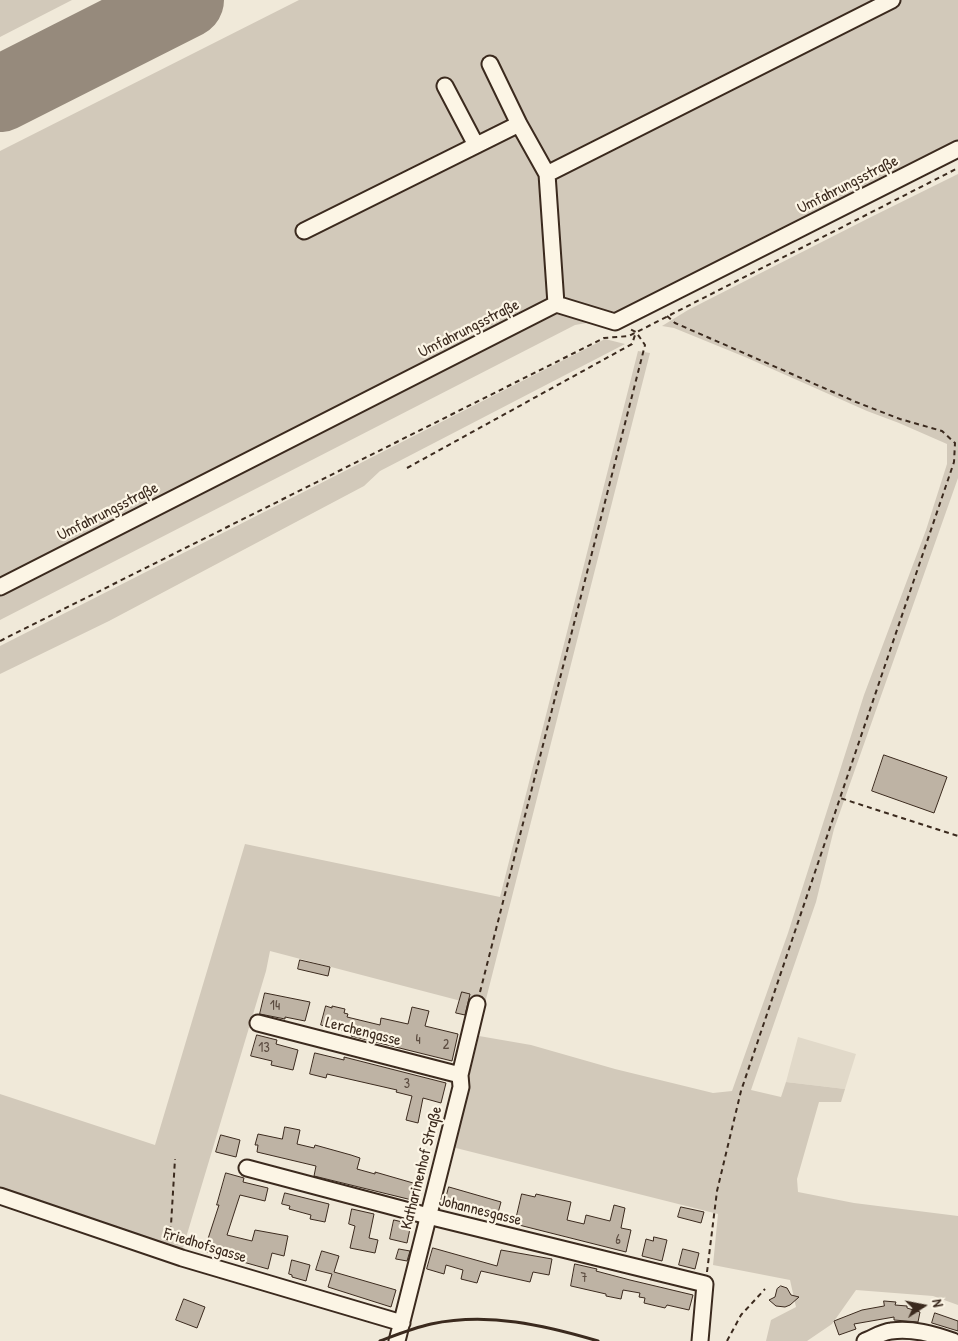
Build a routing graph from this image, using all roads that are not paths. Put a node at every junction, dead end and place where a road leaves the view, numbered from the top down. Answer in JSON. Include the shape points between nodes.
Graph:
{"nodes":[{"id":1,"x":892,"y":0,"type":"edge"},
{"id":2,"x":490,"y":64,"type":"dead end"},
{"id":3,"x":446,"y":86,"type":"dead end"},
{"id":4,"x":519,"y":124,"type":"junction"},
{"id":5,"x":476,"y":145,"type":"junction"},
{"id":6,"x":958,"y":149,"type":"edge"},
{"id":7,"x":547,"y":174,"type":"junction"},
{"id":8,"x":304,"y":230,"type":"dead end"},
{"id":9,"x":556,"y":304,"type":"junction"},
{"id":10,"x":0,"y":587,"type":"edge"},
{"id":11,"x":477,"y":1004,"type":"road end"},
{"id":12,"x":258,"y":1023,"type":"dead end"},
{"id":13,"x":460,"y":1075,"type":"junction"},
{"id":14,"x":247,"y":1168,"type":"dead end"},
{"id":15,"x":0,"y":1196,"type":"edge"},
{"id":16,"x":428,"y":1216,"type":"junction"},
{"id":17,"x":402,"y":1323,"type":"junction"},
{"id":18,"x":397,"y":1341,"type":"edge"},
{"id":19,"x":700,"y":1341,"type":"edge"},
{"id":20,"x":865,"y":1341,"type":"edge"},
{"id":21,"x":953,"y":1341,"type":"edge"}],
"edges":[{"from":1,"to":7,"type":"street"},
{"from":2,"to":4,"type":"street"},
{"from":3,"to":5,"type":"street"},
{"from":4,"to":5,"type":"street"},
{"from":4,"to":7,"type":"street"},
{"from":5,"to":8,"type":"street"},
{"from":6,"to":9,"type":"street","name":"Umfahrungsstraße","via":[[615,322]]},
{"from":7,"to":9,"type":"street"},
{"from":9,"to":10,"type":"street","name":"Umfahrungsstraße"},
{"from":11,"to":13,"type":"street","name":"Katharinenhof Straße"},
{"from":12,"to":13,"type":"street","name":"Lerchengasse"},
{"from":13,"to":16,"type":"street","name":"Katharinenhof Straße","via":[[461,1087]]},
{"from":14,"to":16,"type":"street","name":"Johannesgasse"},
{"from":15,"to":17,"type":"street","name":"Friedhofsgasse","via":[[164,1252]]},
{"from":16,"to":17,"type":"street","name":"Katharinenhof Straße"},
{"from":16,"to":19,"type":"street","name":"Johannesgasse","via":[[705,1284]]},
{"from":17,"to":18,"type":"street","name":"Katharinenhof Straße"},
{"from":20,"to":21,"type":"street","via":[[889,1331],[909,1330]]}]}
